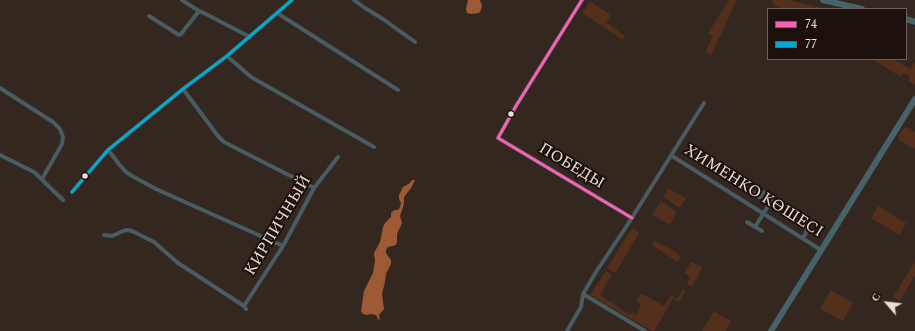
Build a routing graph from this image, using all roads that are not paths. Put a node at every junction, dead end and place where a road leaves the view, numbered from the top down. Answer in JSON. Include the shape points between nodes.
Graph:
{"nodes":[{"id":1,"x":182,"y":0,"type":"edge"},
{"id":2,"x":292,"y":0,"type":"edge"},
{"id":3,"x":354,"y":0,"type":"edge"},
{"id":4,"x":582,"y":0,"type":"edge"},
{"id":5,"x":823,"y":0,"type":"edge"},
{"id":6,"x":858,"y":8,"type":"edge"},
{"id":7,"x":199,"y":11,"type":"junction"},
{"id":8,"x":278,"y":13,"type":"junction"},
{"id":9,"x":149,"y":16,"type":"dead end"},
{"id":10,"x":250,"y":36,"type":"junction"},
{"id":11,"x":415,"y":42,"type":"dead end"},
{"id":12,"x":227,"y":56,"type":"junction"},
{"id":13,"x":0,"y":88,"type":"edge"},
{"id":14,"x":183,"y":89,"type":"junction"},
{"id":15,"x":398,"y":90,"type":"dead end"},
{"id":16,"x":915,"y":101,"type":"edge"},
{"id":17,"x":704,"y":104,"type":"dead end"},
{"id":18,"x":374,"y":147,"type":"dead end"},
{"id":19,"x":108,"y":150,"type":"junction"},
{"id":20,"x":0,"y":155,"type":"edge"},
{"id":21,"x":672,"y":156,"type":"junction"},
{"id":22,"x":338,"y":157,"type":"dead end"},
{"id":23,"x":42,"y":179,"type":"junction"},
{"id":24,"x":732,"y":181,"type":"dead end"},
{"id":25,"x":314,"y":188,"type":"junction"},
{"id":26,"x":72,"y":192,"type":"dead end"},
{"id":27,"x":774,"y":197,"type":"junction"},
{"id":28,"x":63,"y":200,"type":"dead end"},
{"id":29,"x":763,"y":213,"type":"junction"},
{"id":30,"x":632,"y":218,"type":"junction"},
{"id":31,"x":747,"y":222,"type":"dead end"},
{"id":32,"x":755,"y":227,"type":"junction"},
{"id":33,"x":762,"y":231,"type":"dead end"},
{"id":34,"x":104,"y":235,"type":"dead end"},
{"id":35,"x":803,"y":238,"type":"junction"},
{"id":36,"x":284,"y":246,"type":"junction"},
{"id":37,"x":821,"y":250,"type":"junction"},
{"id":38,"x":583,"y":294,"type":"junction"},
{"id":39,"x":567,"y":331,"type":"edge"},
{"id":40,"x":645,"y":331,"type":"edge"},
{"id":41,"x":771,"y":331,"type":"edge"}],
"edges":[{"from":1,"to":7,"type":"street"},
{"from":2,"to":8,"type":"street"},
{"from":3,"to":11,"type":"street"},
{"from":4,"to":30,"type":"street","name":"ПОБЕДЫ","via":[[498,138]]},
{"from":5,"to":6,"type":"main road"},
{"from":7,"to":9,"type":"street","via":[[179,35]]},
{"from":7,"to":10,"type":"street"},
{"from":8,"to":10,"type":"street"},
{"from":8,"to":15,"type":"street"},
{"from":10,"to":12,"type":"street"},
{"from":12,"to":14,"type":"street"},
{"from":12,"to":18,"type":"street","via":[[255,79]]},
{"from":13,"to":23,"type":"street","via":[[60,129],[62,144]]},
{"from":14,"to":19,"type":"street"},
{"from":14,"to":25,"type":"street","via":[[224,142]]},
{"from":16,"to":37,"type":"main road","name":"ХИМЕНКО КӨШЕСІ"},
{"from":17,"to":21,"type":"street"},
{"from":19,"to":26,"type":"street"},
{"from":19,"to":36,"type":"street","via":[[132,176]]},
{"from":20,"to":23,"type":"street"},
{"from":21,"to":29,"type":"street","name":"ХИМЕНКО КӨШЕСІ"},
{"from":21,"to":30,"type":"street"},
{"from":22,"to":25,"type":"street","name":"КИРПИЧНЫЙ"},
{"from":23,"to":28,"type":"street"},
{"from":24,"to":27,"type":"street","via":[[759,197],[764,192]]},
{"from":25,"to":36,"type":"street","name":"КИРПИЧНЫЙ"},
{"from":27,"to":29,"type":"street"},
{"from":27,"to":35,"type":"street","via":[[782,203],[780,212],[806,228]]},
{"from":29,"to":32,"type":"street"},
{"from":29,"to":35,"type":"street","name":"ХИМЕНКО КӨШЕСІ"},
{"from":30,"to":38,"type":"street"},
{"from":31,"to":32,"type":"street"},
{"from":32,"to":33,"type":"street"},
{"from":34,"to":36,"type":"street","name":"КИРПИЧНЫЙ","via":[[112,236],[128,230],[154,242],[178,263],[245,308]]},
{"from":35,"to":37,"type":"street","name":"ХИМЕНКО КӨШЕСІ"},
{"from":37,"to":41,"type":"main road","name":"ХИМЕНКО КӨШЕСІ"},
{"from":38,"to":39,"type":"street","via":[[581,307]]},
{"from":38,"to":40,"type":"street"}]}
